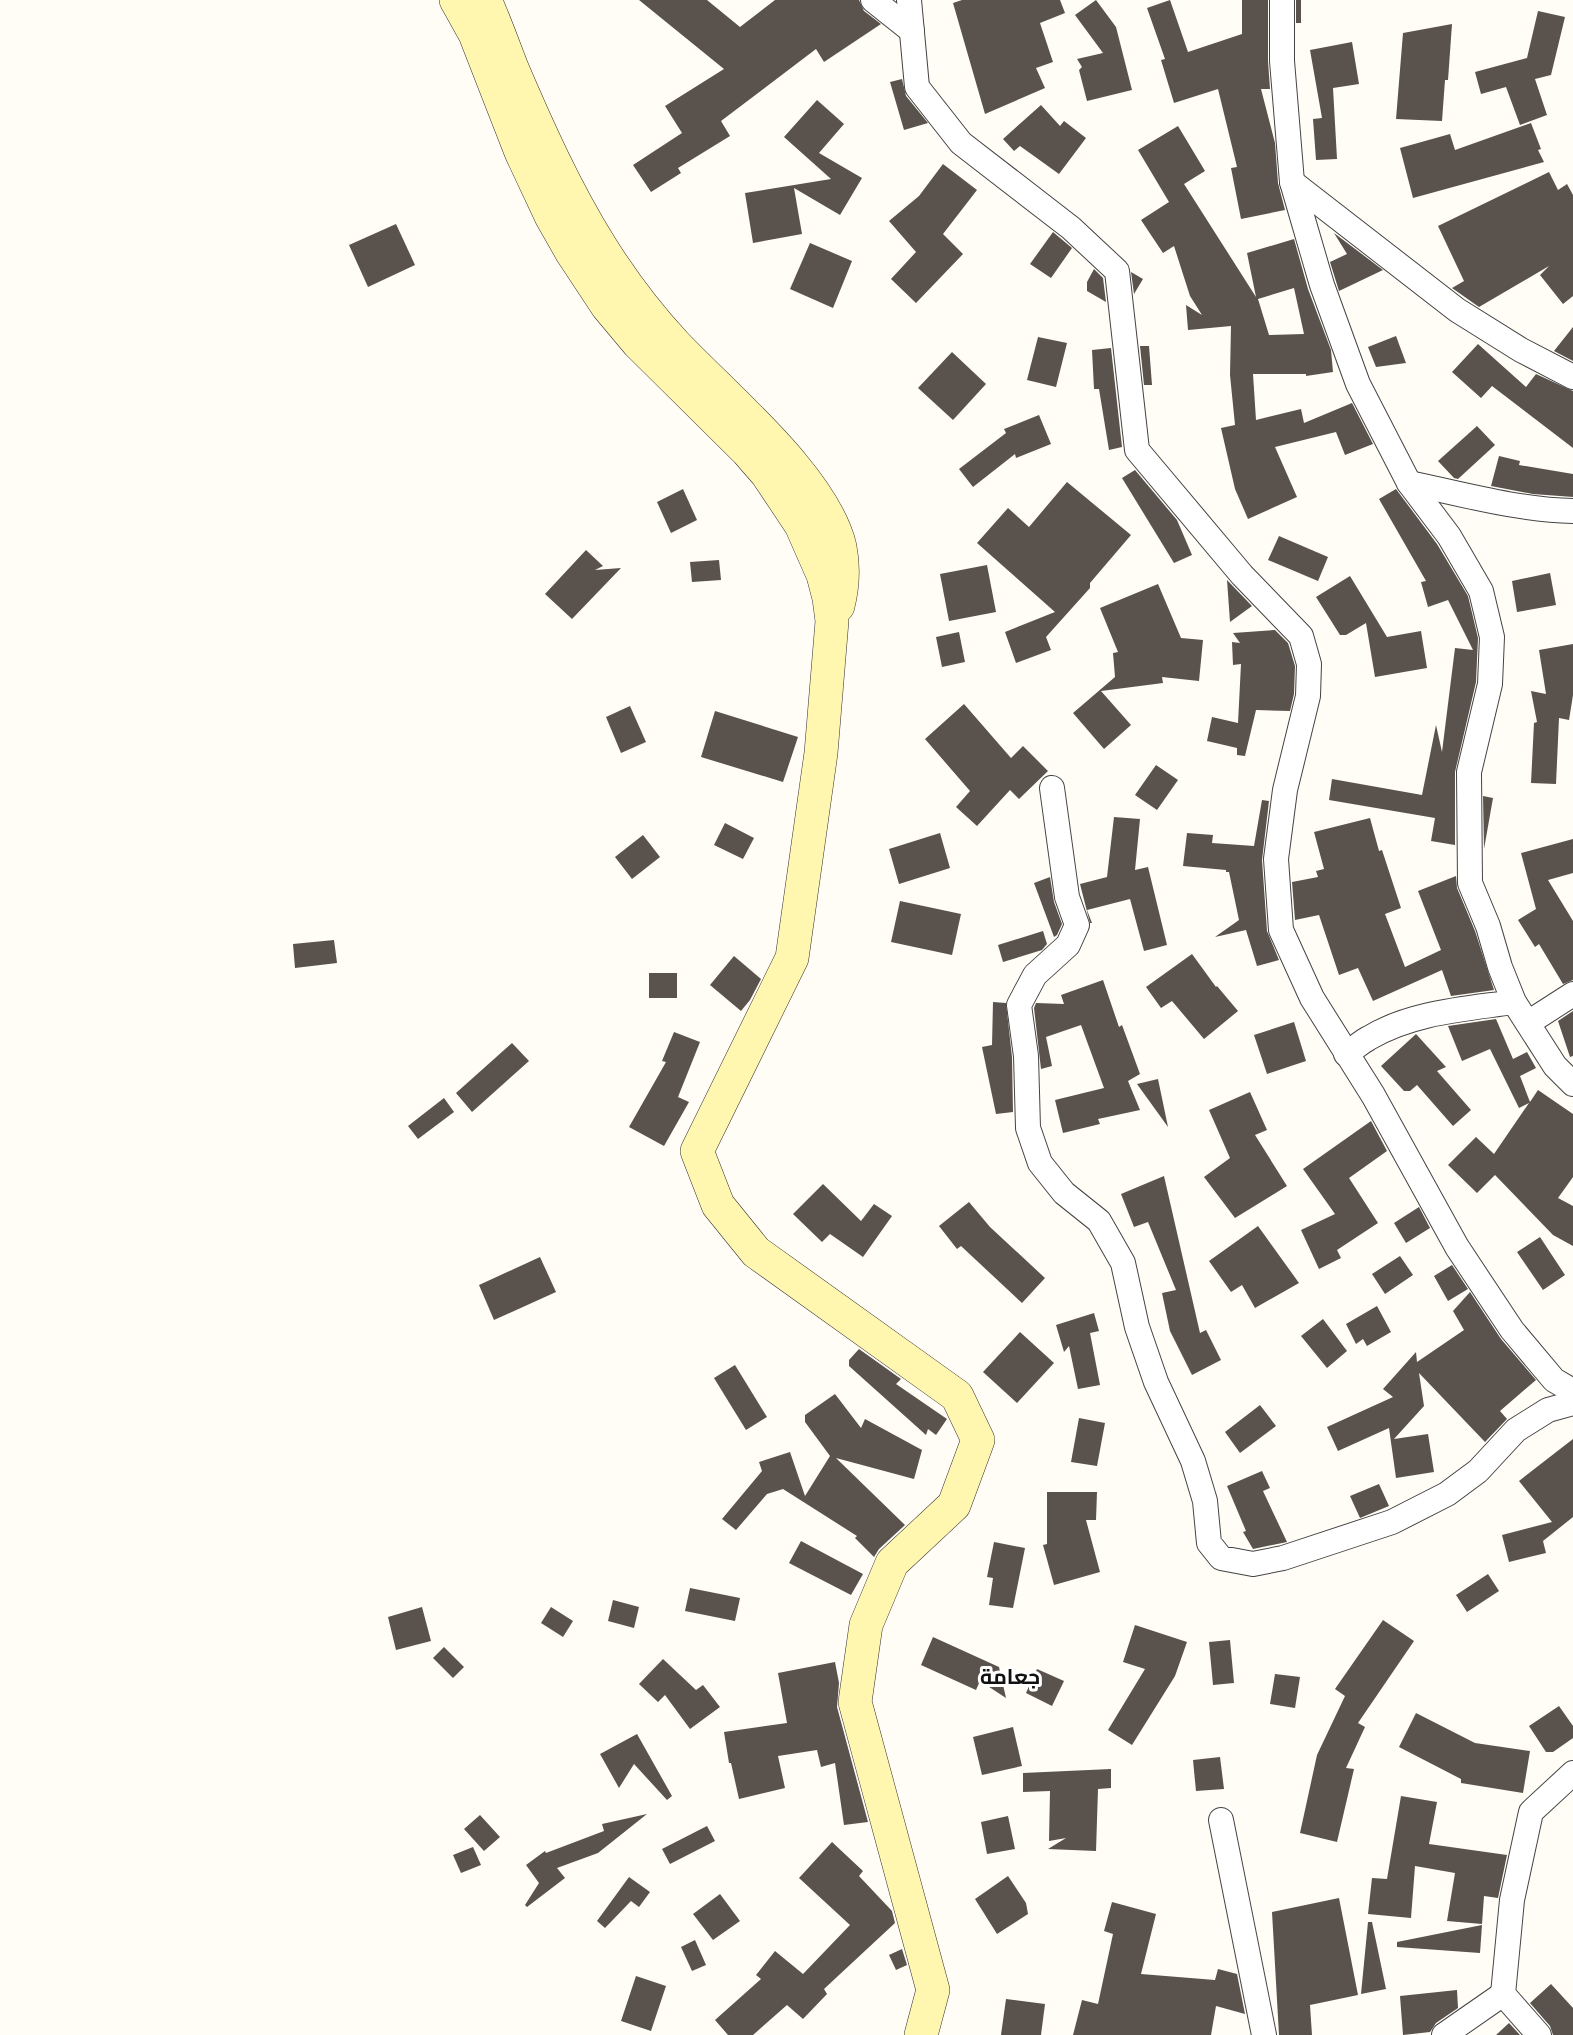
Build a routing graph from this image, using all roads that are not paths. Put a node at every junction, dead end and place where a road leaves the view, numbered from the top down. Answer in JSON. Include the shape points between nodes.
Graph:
{"nodes":[{"id":1,"x":456,"y":0,"type":"edge"},
{"id":2,"x":485,"y":0,"type":"edge"},
{"id":3,"x":873,"y":0,"type":"edge"},
{"id":4,"x":909,"y":0,"type":"edge"},
{"id":5,"x":1282,"y":0,"type":"edge"},
{"id":6,"x":912,"y":31,"type":"junction"},
{"id":7,"x":533,"y":147,"type":"junction"},
{"id":8,"x":1292,"y":182,"type":"junction"},
{"id":9,"x":1573,"y":377,"type":"edge"},
{"id":10,"x":1409,"y":483,"type":"junction"},
{"id":11,"x":1573,"y":511,"type":"edge"},
{"id":12,"x":1052,"y":788,"type":"dead end"},
{"id":13,"x":1573,"y":994,"type":"edge"},
{"id":14,"x":1514,"y":1002,"type":"junction"},
{"id":15,"x":1528,"y":1023,"type":"junction"},
{"id":16,"x":1346,"y":1054,"type":"junction"},
{"id":17,"x":1573,"y":1084,"type":"edge"},
{"id":18,"x":1573,"y":1390,"type":"edge"},
{"id":19,"x":1573,"y":1402,"type":"edge"},
{"id":20,"x":1573,"y":1773,"type":"edge"},
{"id":21,"x":1221,"y":1820,"type":"dead end"},
{"id":22,"x":1503,"y":1994,"type":"junction"},
{"id":23,"x":921,"y":2035,"type":"edge"},
{"id":24,"x":1264,"y":2035,"type":"edge"},
{"id":25,"x":1444,"y":2035,"type":"edge"},
{"id":26,"x":1539,"y":2035,"type":"edge"}],
"edges":[{"from":1,"to":7,"type":"main road"},
{"from":2,"to":7,"type":"main road","via":[[512,66]]},
{"from":3,"to":6,"type":"street"},
{"from":4,"to":6,"type":"street"},
{"from":5,"to":8,"type":"street","via":[[1282,61]]},
{"from":6,"to":16,"type":"street","via":[[917,87],[961,143],[1071,228],[1117,271],[1137,450],[1242,575],[1301,636],[1309,664],[1308,696],[1285,790],[1276,859],[1281,930],[1312,998]]},
{"from":7,"to":23,"type":"main road","via":[[634,296],[676,345],[783,453],[827,516],[842,561],[841,592],[832,621],[821,753],[792,958],[697,1151],[718,1206],[756,1252],[957,1396],[978,1440],[954,1505],[892,1563],[866,1625],[855,1702],[933,1990]]},
{"from":8,"to":9,"type":"street","via":[[1457,310]]},
{"from":8,"to":10,"type":"street","via":[[1322,285],[1358,384]]},
{"from":10,"to":11,"type":"street","via":[[1553,511]]},
{"from":10,"to":14,"type":"street","via":[[1449,536],[1481,591],[1492,637],[1490,684],[1469,772],[1470,883]]},
{"from":12,"to":19,"type":"street","via":[[1067,897],[1077,925],[1068,945],[1035,975],[1019,1005],[1026,1056],[1028,1128],[1040,1163],[1064,1193],[1099,1221],[1123,1263],[1137,1327],[1156,1382],[1193,1461],[1205,1501],[1209,1542],[1221,1557],[1252,1564],[1283,1558],[1392,1522],[1447,1494],[1478,1471],[1516,1430],[1548,1410]]},
{"from":13,"to":15,"type":"street"},
{"from":14,"to":15,"type":"street"},
{"from":14,"to":16,"type":"street","via":[[1403,1022],[1369,1037]]},
{"from":15,"to":17,"type":"street","via":[[1555,1066]]},
{"from":16,"to":18,"type":"street","via":[[1373,1095],[1456,1247],[1512,1330],[1554,1380]]},
{"from":20,"to":22,"type":"street","via":[[1531,1812],[1512,1899]]},
{"from":21,"to":24,"type":"street"},
{"from":22,"to":25,"type":"street"},
{"from":22,"to":26,"type":"street"}]}
